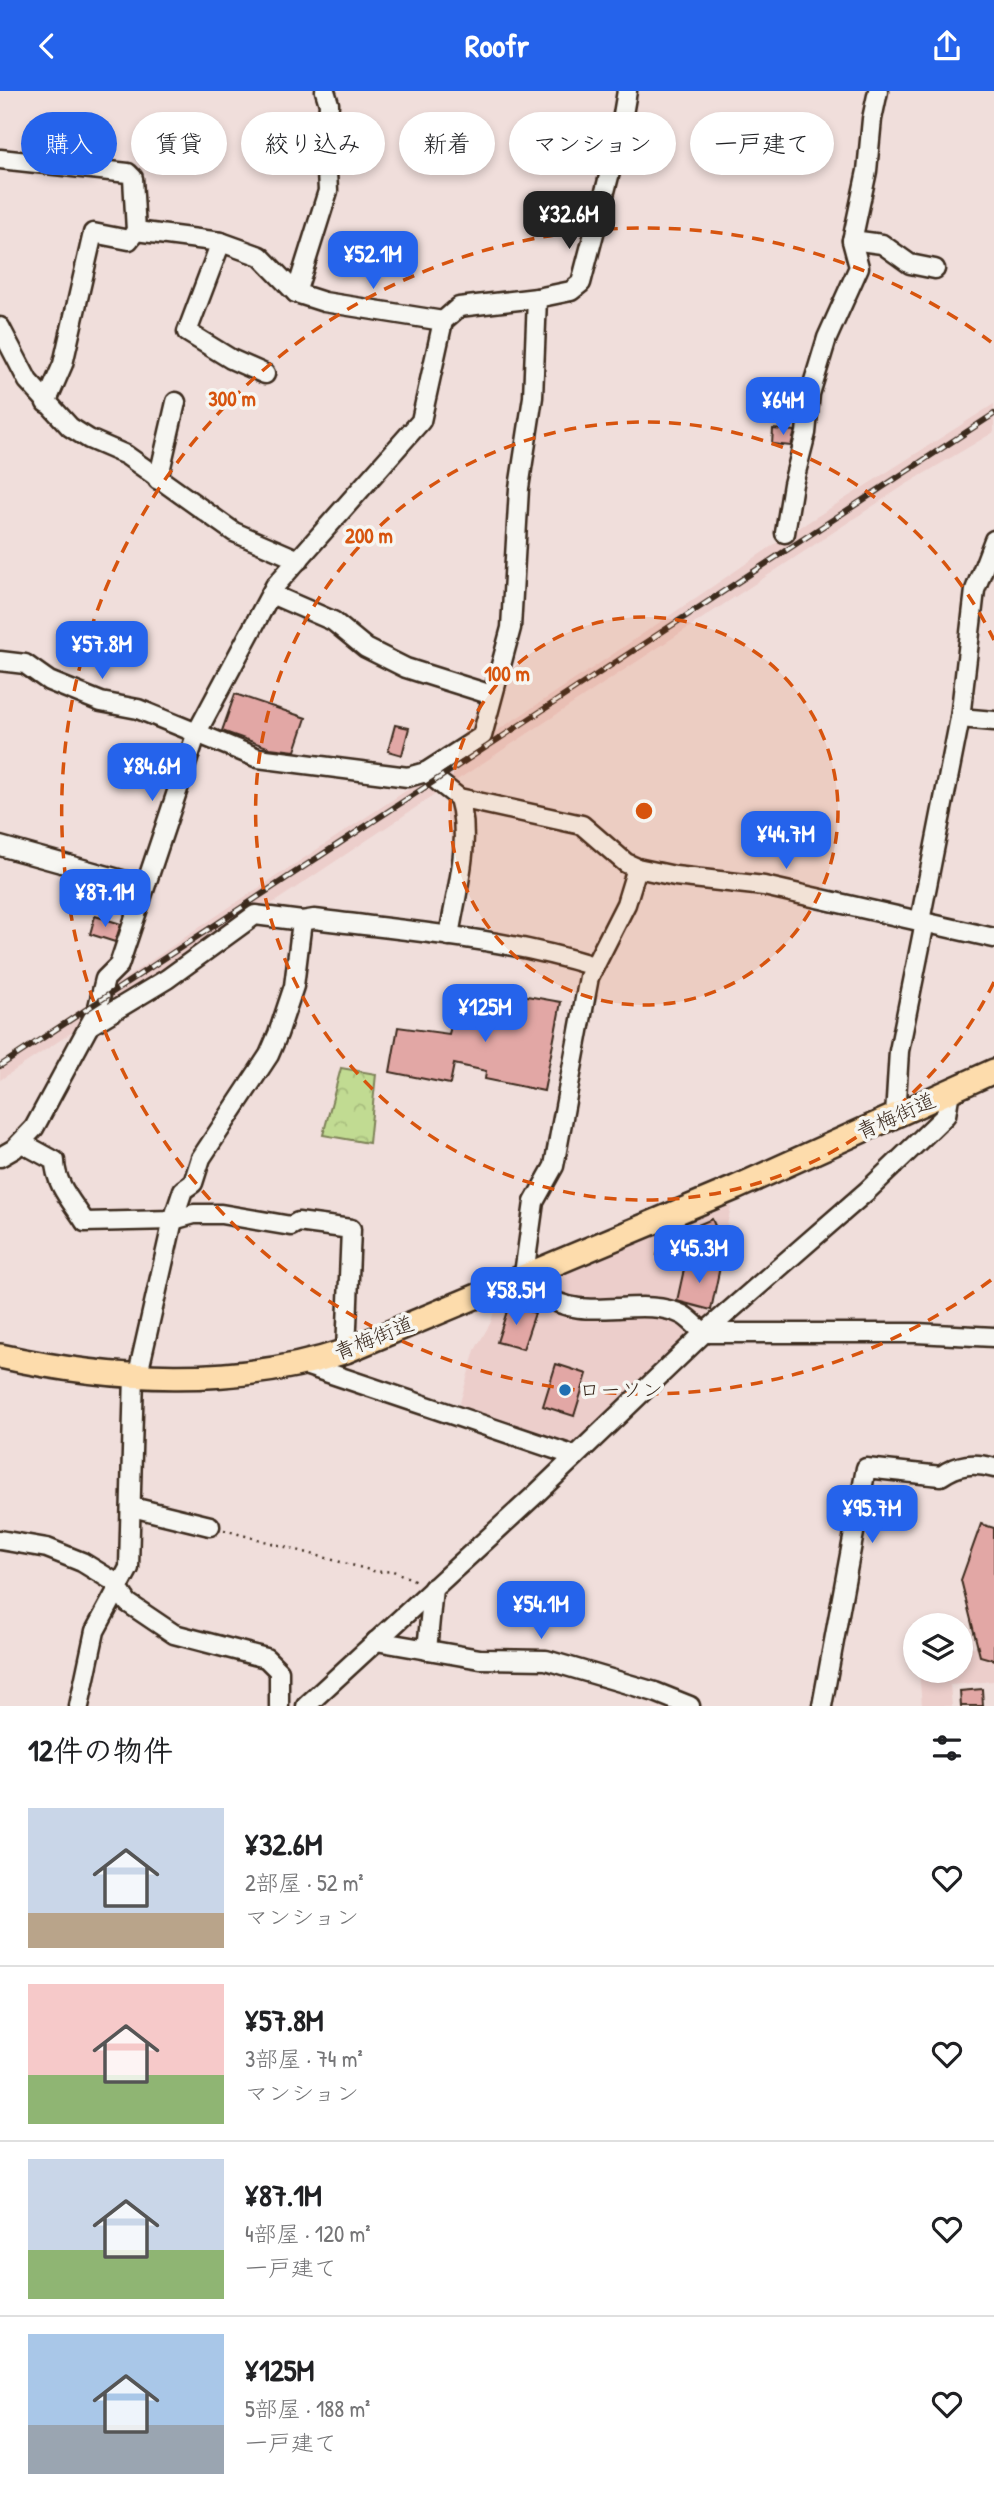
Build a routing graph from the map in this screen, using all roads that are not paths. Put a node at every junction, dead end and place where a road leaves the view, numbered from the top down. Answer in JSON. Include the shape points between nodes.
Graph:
{"nodes":[{"id":1,"x":326,"y":91,"type":"edge"},
{"id":2,"x":627,"y":91,"type":"edge"},
{"id":3,"x":878,"y":91,"type":"edge"},
{"id":4,"x":0,"y":159,"type":"edge"},
{"id":5,"x":136,"y":231,"type":"junction"},
{"id":6,"x":852,"y":240,"type":"junction"},
{"id":7,"x":221,"y":242,"type":"junction"},
{"id":8,"x":935,"y":269,"type":"dead end"},
{"id":9,"x":296,"y":293,"type":"junction"},
{"id":10,"x":537,"y":298,"type":"junction"},
{"id":11,"x":443,"y":321,"type":"junction"},
{"id":12,"x":0,"y":327,"type":"edge"},
{"id":13,"x":265,"y":374,"type":"dead end"},
{"id":14,"x":176,"y":402,"type":"dead end"},
{"id":15,"x":46,"y":403,"type":"junction"},
{"id":16,"x":158,"y":480,"type":"junction"},
{"id":17,"x":785,"y":533,"type":"dead end"},
{"id":18,"x":994,"y":540,"type":"edge"},
{"id":19,"x":299,"y":560,"type":"junction"},
{"id":20,"x":271,"y":594,"type":"junction"},
{"id":21,"x":0,"y":661,"type":"edge"},
{"id":22,"x":492,"y":695,"type":"junction"},
{"id":23,"x":960,"y":717,"type":"junction"},
{"id":24,"x":994,"y":721,"type":"edge"},
{"id":25,"x":197,"y":732,"type":"junction"},
{"id":26,"x":426,"y":772,"type":"junction"},
{"id":27,"x":459,"y":798,"type":"junction"},
{"id":28,"x":0,"y":846,"type":"edge"},
{"id":29,"x":637,"y":868,"type":"junction"},
{"id":30,"x":144,"y":886,"type":"junction"},
{"id":31,"x":302,"y":921,"type":"junction"},
{"id":32,"x":922,"y":921,"type":"junction"},
{"id":33,"x":449,"y":936,"type":"junction"},
{"id":34,"x":994,"y":938,"type":"edge"},
{"id":35,"x":594,"y":966,"type":"junction"},
{"id":36,"x":89,"y":1026,"type":"junction"},
{"id":37,"x":994,"y":1071,"type":"edge"},
{"id":38,"x":950,"y":1091,"type":"junction"},
{"id":39,"x":895,"y":1116,"type":"junction"},
{"id":40,"x":22,"y":1143,"type":"junction"},
{"id":41,"x":0,"y":1157,"type":"edge"},
{"id":42,"x":173,"y":1220,"type":"junction"},
{"id":43,"x":524,"y":1274,"type":"junction"},
{"id":44,"x":704,"y":1333,"type":"junction"},
{"id":45,"x":994,"y":1337,"type":"edge"},
{"id":46,"x":346,"y":1351,"type":"junction"},
{"id":47,"x":0,"y":1356,"type":"edge"},
{"id":48,"x":305,"y":1364,"type":"junction"},
{"id":49,"x":136,"y":1374,"type":"junction"},
{"id":50,"x":575,"y":1455,"type":"junction"},
{"id":51,"x":994,"y":1468,"type":"edge"},
{"id":52,"x":132,"y":1507,"type":"junction"},
{"id":53,"x":210,"y":1526,"type":"road end"},
{"id":54,"x":0,"y":1541,"type":"edge"},
{"id":55,"x":433,"y":1588,"type":"junction"},
{"id":56,"x":120,"y":1590,"type":"junction"},
{"id":57,"x":376,"y":1641,"type":"junction"},
{"id":58,"x":427,"y":1650,"type":"junction"},
{"id":59,"x":79,"y":1706,"type":"edge"},
{"id":60,"x":279,"y":1706,"type":"edge"},
{"id":61,"x":306,"y":1706,"type":"edge"},
{"id":62,"x":690,"y":1706,"type":"edge"},
{"id":63,"x":822,"y":1706,"type":"edge"}],
"edges":[{"from":1,"to":9,"type":"street","via":[[330,104],[328,191]]},
{"from":2,"to":10,"type":"street","via":[[581,283],[571,291]]},
{"from":3,"to":6,"type":"street"},
{"from":4,"to":5,"type":"street","via":[[128,173],[133,178]]},
{"from":5,"to":7,"type":"street"},
{"from":5,"to":15,"type":"street","via":[[129,240],[93,233],[63,364]]},
{"from":6,"to":8,"type":"street","via":[[882,244],[910,264]]},
{"from":6,"to":17,"type":"street","via":[[859,267],[827,338],[810,394]]},
{"from":7,"to":9,"type":"street","via":[[260,255]]},
{"from":7,"to":13,"type":"street","via":[[187,332]]},
{"from":9,"to":11,"type":"street","via":[[324,302]]},
{"from":10,"to":11,"type":"street","via":[[459,307]]},
{"from":10,"to":22,"type":"street","via":[[533,397],[519,488],[512,628]]},
{"from":11,"to":19,"type":"street","via":[[421,421]]},
{"from":12,"to":15,"type":"street","via":[[28,381]]},
{"from":14,"to":16,"type":"street"},
{"from":15,"to":16,"type":"street","via":[[70,427],[126,455]]},
{"from":16,"to":19,"type":"street","via":[[234,532]]},
{"from":18,"to":23,"type":"street","via":[[975,590]]},
{"from":19,"to":20,"type":"street"},
{"from":20,"to":22,"type":"street","via":[[333,621],[366,648],[406,668]]},
{"from":20,"to":25,"type":"street"},
{"from":21,"to":25,"type":"street","via":[[25,664],[49,681],[101,702],[138,709]]},
{"from":22,"to":26,"type":"street","via":[[482,736]]},
{"from":23,"to":24,"type":"street"},
{"from":23,"to":32,"type":"street"},
{"from":25,"to":26,"type":"street","via":[[258,758],[408,777]]},
{"from":25,"to":30,"type":"street"},
{"from":26,"to":27,"type":"street"},
{"from":27,"to":29,"type":"street","via":[[582,825]]},
{"from":27,"to":33,"type":"street","via":[[464,813],[462,859]]},
{"from":28,"to":30,"type":"street"},
{"from":29,"to":32,"type":"street","via":[[764,886]]},
{"from":29,"to":35,"type":"street","via":[[626,904]]},
{"from":30,"to":36,"type":"street","via":[[125,954],[101,987]]},
{"from":31,"to":33,"type":"street"},
{"from":31,"to":36,"type":"street","via":[[255,915],[167,979]]},
{"from":31,"to":42,"type":"street","via":[[294,986],[269,1055],[201,1158]]},
{"from":32,"to":34,"type":"street"},
{"from":32,"to":39,"type":"street","via":[[899,1051]]},
{"from":33,"to":35,"type":"street","via":[[545,950]]},
{"from":35,"to":43,"type":"street","via":[[554,1166],[534,1202]]},
{"from":36,"to":40,"type":"street"},
{"from":37,"to":38,"type":"main road","name":"青梅街道"},
{"from":38,"to":39,"type":"main road","name":"青梅街道"},
{"from":38,"to":44,"type":"street","via":[[946,1115],[867,1191]]},
{"from":39,"to":43,"type":"main road","name":"青梅街道","via":[[735,1188]]},
{"from":40,"to":41,"type":"street"},
{"from":40,"to":42,"type":"street","via":[[55,1161],[63,1189],[85,1222]]},
{"from":42,"to":46,"type":"street","via":[[220,1214],[290,1226],[298,1222],[351,1229]]},
{"from":42,"to":49,"type":"street"},
{"from":43,"to":44,"type":"street","via":[[555,1300],[584,1308],[659,1308],[684,1315]]},
{"from":43,"to":46,"type":"main road","name":"青梅街道"},
{"from":44,"to":45,"type":"street"},
{"from":44,"to":50,"type":"street"},
{"from":46,"to":48,"type":"main road","name":"青梅街道"},
{"from":47,"to":49,"type":"main road","name":"青梅街道","via":[[53,1367]]},
{"from":48,"to":49,"type":"main road","name":"青梅街道","via":[[239,1373]]},
{"from":48,"to":50,"type":"street"},
{"from":49,"to":52,"type":"street"},
{"from":50,"to":55,"type":"street"},
{"from":51,"to":63,"type":"street","via":[[955,1466],[941,1476],[866,1468]]},
{"from":52,"to":53,"type":"street"},
{"from":52,"to":56,"type":"street","via":[[129,1568]]},
{"from":54,"to":56,"type":"street","via":[[47,1548],[82,1562]]},
{"from":55,"to":57,"type":"street"},
{"from":55,"to":58,"type":"street"},
{"from":56,"to":59,"type":"street","via":[[95,1631]]},
{"from":56,"to":60,"type":"street","via":[[128,1603],[174,1634],[266,1658],[279,1671]]},
{"from":57,"to":58,"type":"street"},
{"from":57,"to":61,"type":"street"},
{"from":58,"to":62,"type":"street","via":[[480,1659],[546,1660]]}]}
